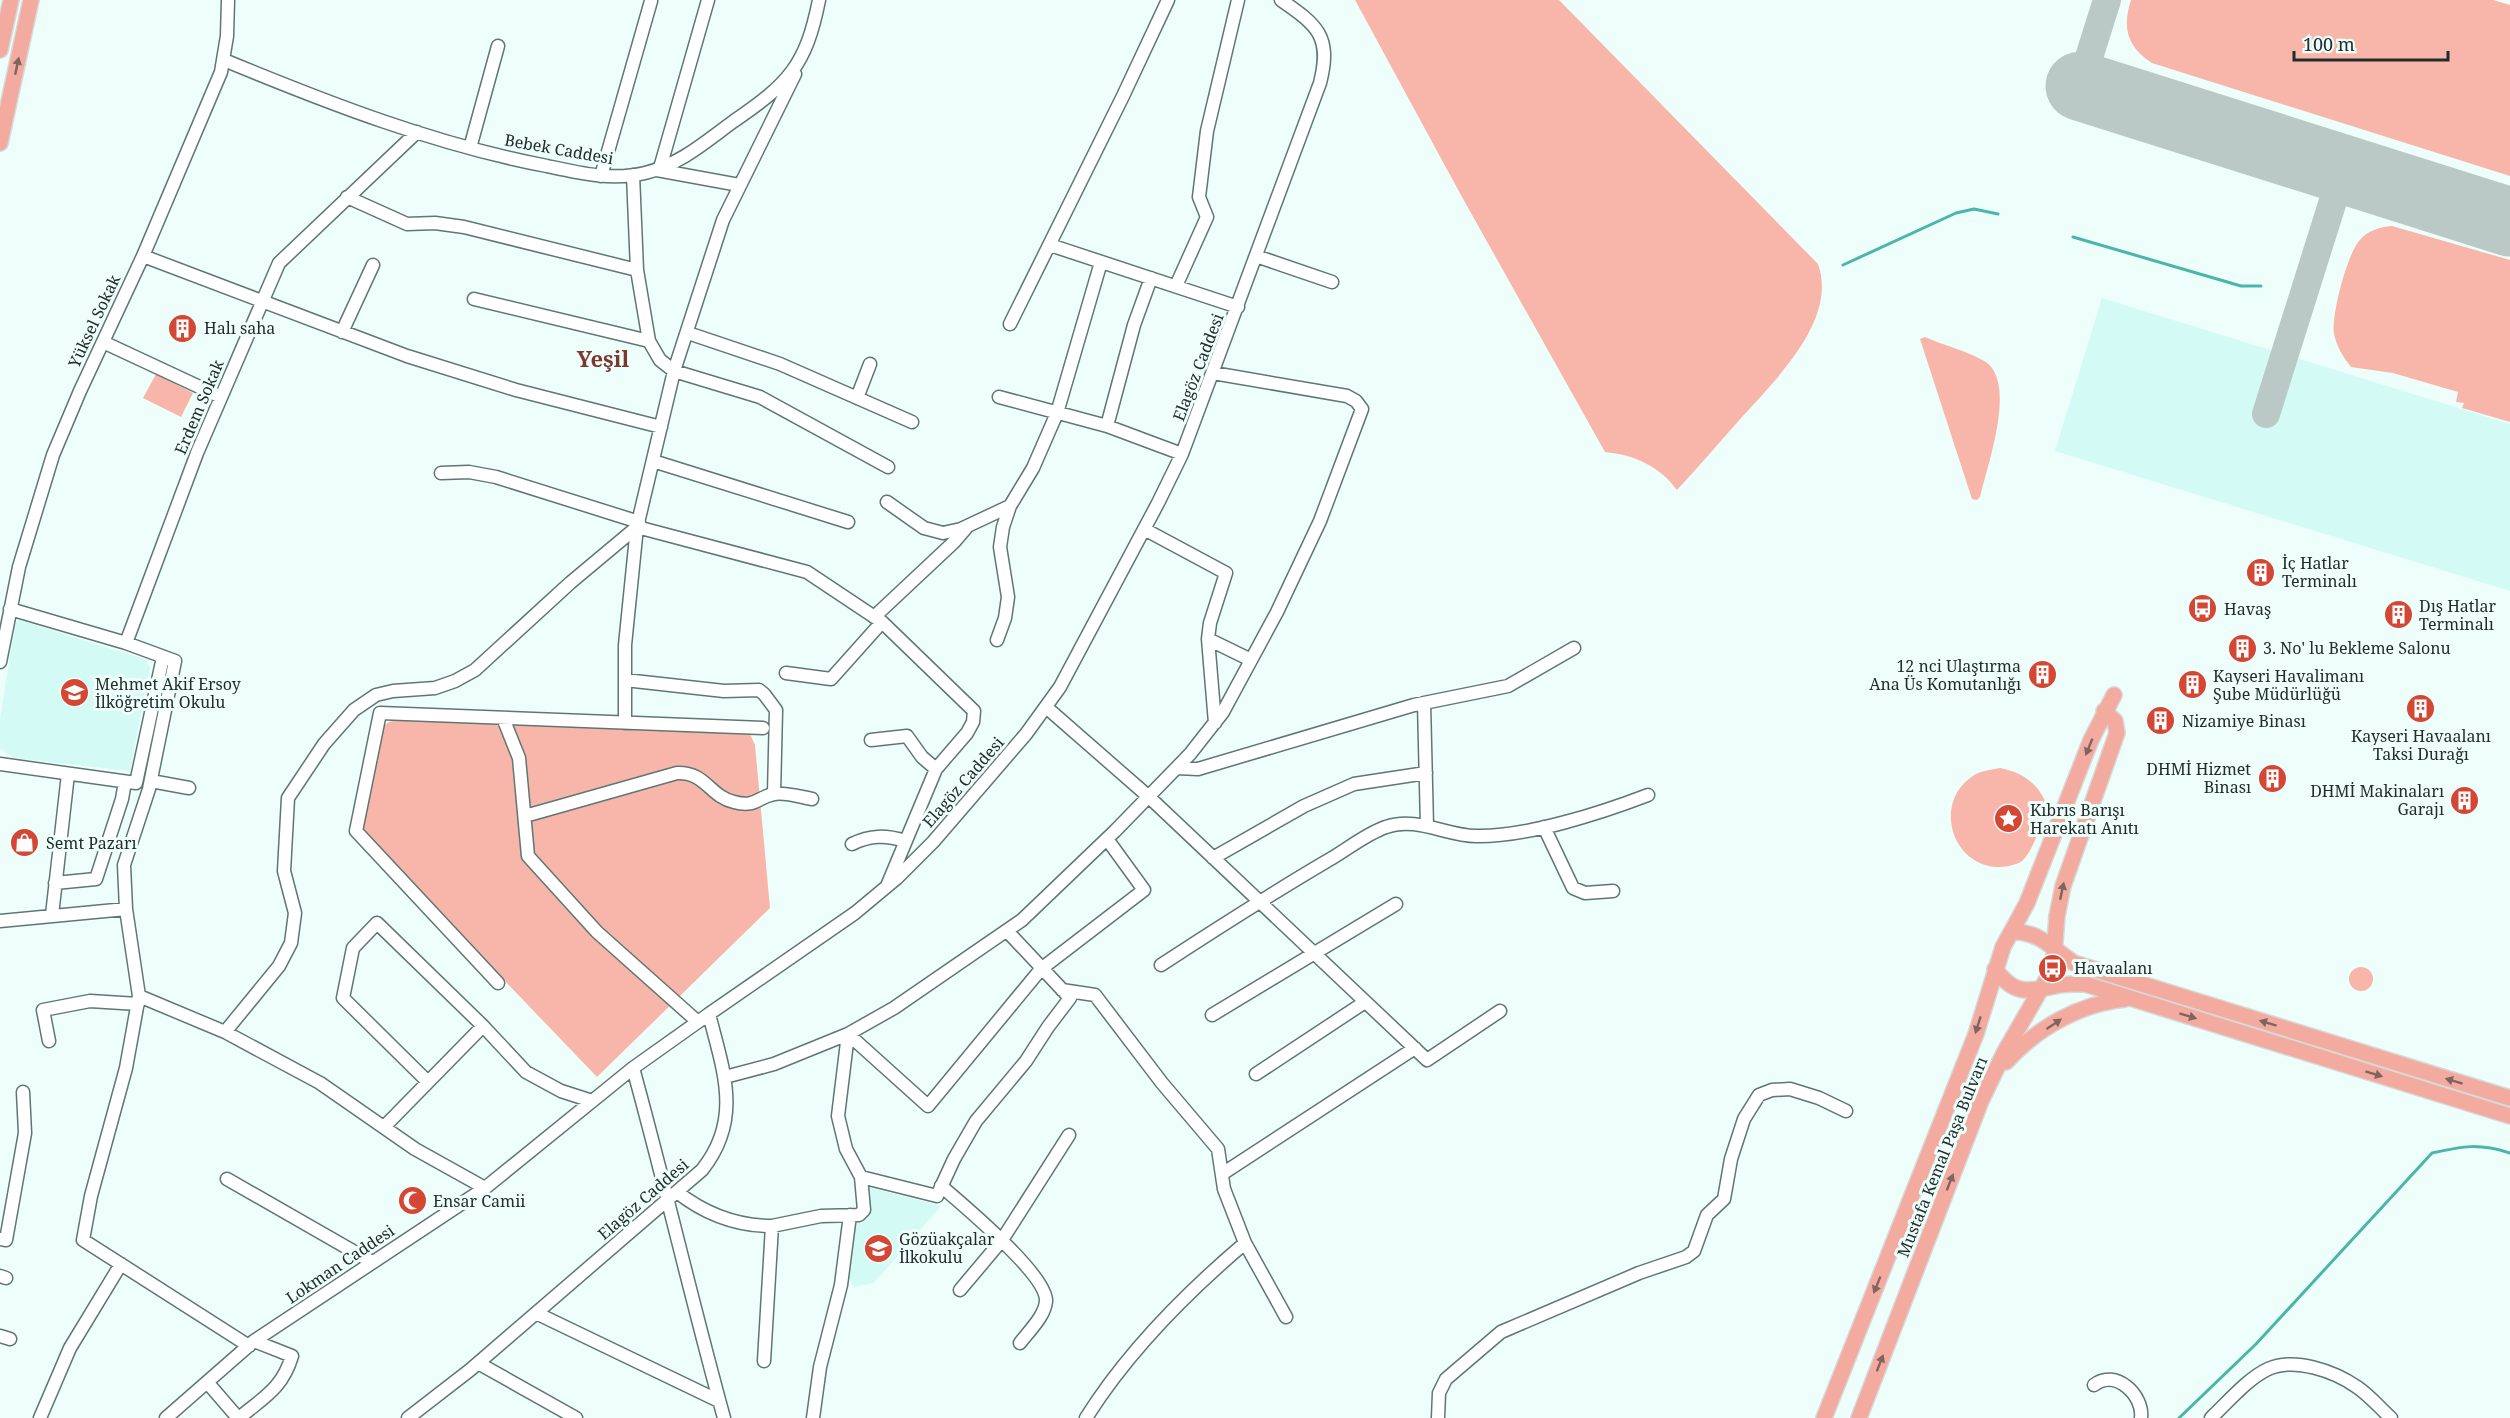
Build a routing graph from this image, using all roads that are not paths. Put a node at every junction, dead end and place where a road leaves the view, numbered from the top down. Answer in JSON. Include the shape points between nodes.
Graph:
{"nodes":[{"id":1,"x":11,"y":0,"type":"edge"},
{"id":2,"x":31,"y":0,"type":"edge"},
{"id":3,"x":228,"y":0,"type":"edge"},
{"id":4,"x":708,"y":0,"type":"edge"},
{"id":5,"x":819,"y":0,"type":"edge"},
{"id":6,"x":1168,"y":0,"type":"edge"},
{"id":7,"x":1238,"y":0,"type":"edge"},
{"id":8,"x":1281,"y":0,"type":"edge"},
{"id":9,"x":651,"y":1,"type":"edge"},
{"id":10,"x":498,"y":46,"type":"dead end"},
{"id":11,"x":0,"y":50,"type":"edge"},
{"id":12,"x":802,"y":56,"type":"junction"},
{"id":13,"x":224,"y":60,"type":"junction"},
{"id":14,"x":417,"y":132,"type":"junction"},
{"id":15,"x":0,"y":143,"type":"edge"},
{"id":16,"x":470,"y":148,"type":"junction"},
{"id":17,"x":659,"y":169,"type":"junction"},
{"id":18,"x":633,"y":175,"type":"junction"},
{"id":19,"x":601,"y":176,"type":"junction"},
{"id":20,"x":739,"y":184,"type":"junction"},
{"id":21,"x":347,"y":197,"type":"junction"},
{"id":22,"x":1050,"y":245,"type":"junction"},
{"id":23,"x":143,"y":256,"type":"junction"},
{"id":24,"x":1256,"y":256,"type":"junction"},
{"id":25,"x":1101,"y":262,"type":"junction"},
{"id":26,"x":373,"y":265,"type":"dead end"},
{"id":27,"x":637,"y":270,"type":"junction"},
{"id":28,"x":1151,"y":278,"type":"junction"},
{"id":29,"x":1332,"y":282,"type":"dead end"},
{"id":30,"x":1176,"y":286,"type":"junction"},
{"id":31,"x":474,"y":299,"type":"dead end"},
{"id":32,"x":262,"y":302,"type":"junction"},
{"id":33,"x":1238,"y":307,"type":"junction"},
{"id":34,"x":1010,"y":324,"type":"dead end"},
{"id":35,"x":342,"y":332,"type":"junction"},
{"id":36,"x":688,"y":333,"type":"junction"},
{"id":37,"x":649,"y":341,"type":"junction"},
{"id":38,"x":103,"y":342,"type":"junction"},
{"id":39,"x":870,"y":364,"type":"dead end"},
{"id":40,"x":674,"y":370,"type":"junction"},
{"id":41,"x":1213,"y":373,"type":"junction"},
{"id":42,"x":221,"y":397,"type":"junction"},
{"id":43,"x":999,"y":397,"type":"dead end"},
{"id":44,"x":857,"y":398,"type":"junction"},
{"id":45,"x":1056,"y":413,"type":"junction"},
{"id":46,"x":912,"y":422,"type":"dead end"},
{"id":47,"x":1107,"y":426,"type":"junction"},
{"id":48,"x":662,"y":427,"type":"junction"},
{"id":49,"x":1182,"y":454,"type":"junction"},
{"id":50,"x":653,"y":461,"type":"junction"},
{"id":51,"x":888,"y":467,"type":"dead end"},
{"id":52,"x":441,"y":474,"type":"dead end"},
{"id":53,"x":887,"y":502,"type":"dead end"},
{"id":54,"x":1010,"y":506,"type":"junction"},
{"id":55,"x":848,"y":522,"type":"dead end"},
{"id":56,"x":638,"y":524,"type":"junction"},
{"id":57,"x":969,"y":525,"type":"junction"},
{"id":58,"x":1144,"y":529,"type":"junction"},
{"id":59,"x":10,"y":609,"type":"junction"},
{"id":60,"x":878,"y":620,"type":"junction"},
{"id":61,"x":1208,"y":639,"type":"junction"},
{"id":62,"x":997,"y":640,"type":"dead end"},
{"id":63,"x":126,"y":643,"type":"junction"},
{"id":64,"x":1574,"y":648,"type":"dead end"},
{"id":65,"x":163,"y":657,"type":"junction"},
{"id":66,"x":1251,"y":660,"type":"junction"},
{"id":67,"x":0,"y":662,"type":"edge"},
{"id":68,"x":786,"y":672,"type":"dead end"},
{"id":69,"x":625,"y":680,"type":"junction"},
{"id":70,"x":2114,"y":695,"type":"dead end"},
{"id":71,"x":1424,"y":703,"type":"junction"},
{"id":72,"x":1046,"y":707,"type":"junction"},
{"id":73,"x":2104,"y":711,"type":"junction"},
{"id":74,"x":503,"y":718,"type":"junction"},
{"id":75,"x":625,"y":723,"type":"junction"},
{"id":76,"x":1215,"y":723,"type":"junction"},
{"id":77,"x":763,"y":728,"type":"dead end"},
{"id":78,"x":871,"y":740,"type":"dead end"},
{"id":79,"x":0,"y":764,"type":"edge"},
{"id":80,"x":1177,"y":768,"type":"junction"},
{"id":81,"x":936,"y":769,"type":"junction"},
{"id":82,"x":1426,"y":773,"type":"junction"},
{"id":83,"x":68,"y":774,"type":"junction"},
{"id":84,"x":151,"y":781,"type":"junction"},
{"id":85,"x":125,"y":782,"type":"junction"},
{"id":86,"x":189,"y":788,"type":"dead end"},
{"id":87,"x":774,"y":794,"type":"junction"},
{"id":88,"x":1648,"y":795,"type":"dead end"},
{"id":89,"x":1149,"y":797,"type":"junction"},
{"id":90,"x":812,"y":799,"type":"dead end"},
{"id":91,"x":525,"y":816,"type":"junction"},
{"id":92,"x":1427,"y":826,"type":"junction"},
{"id":93,"x":1544,"y":827,"type":"junction"},
{"id":94,"x":1107,"y":839,"type":"junction"},
{"id":95,"x":905,"y":841,"type":"junction"},
{"id":96,"x":852,"y":844,"type":"dead end"},
{"id":97,"x":1213,"y":858,"type":"junction"},
{"id":98,"x":55,"y":883,"type":"junction"},
{"id":99,"x":887,"y":886,"type":"junction"},
{"id":100,"x":1613,"y":891,"type":"dead end"},
{"id":101,"x":1259,"y":901,"type":"junction"},
{"id":102,"x":1396,"y":904,"type":"dead end"},
{"id":103,"x":126,"y":909,"type":"junction"},
{"id":104,"x":51,"y":915,"type":"junction"},
{"id":105,"x":0,"y":921,"type":"edge"},
{"id":106,"x":1007,"y":931,"type":"junction"},
{"id":107,"x":2013,"y":932,"type":"junction"},
{"id":108,"x":2054,"y":949,"type":"junction"},
{"id":109,"x":1312,"y":952,"type":"junction"},
{"id":110,"x":1161,"y":965,"type":"dead end"},
{"id":111,"x":1041,"y":969,"type":"junction"},
{"id":112,"x":1995,"y":969,"type":"junction"},
{"id":113,"x":498,"y":983,"type":"dead end"},
{"id":114,"x":1062,"y":990,"type":"junction"},
{"id":115,"x":2040,"y":990,"type":"junction"},
{"id":116,"x":2132,"y":998,"type":"junction"},
{"id":117,"x":138,"y":1000,"type":"junction"},
{"id":118,"x":1365,"y":1002,"type":"junction"},
{"id":119,"x":1500,"y":1011,"type":"dead end"},
{"id":120,"x":709,"y":1014,"type":"junction"},
{"id":121,"x":1212,"y":1015,"type":"dead end"},
{"id":122,"x":698,"y":1022,"type":"junction"},
{"id":123,"x":483,"y":1026,"type":"junction"},
{"id":124,"x":225,"y":1032,"type":"junction"},
{"id":125,"x":848,"y":1034,"type":"junction"},
{"id":126,"x":49,"y":1041,"type":"dead end"},
{"id":127,"x":1415,"y":1048,"type":"junction"},
{"id":128,"x":633,"y":1068,"type":"junction"},
{"id":129,"x":1256,"y":1074,"type":"dead end"},
{"id":130,"x":1994,"y":1075,"type":"junction"},
{"id":131,"x":725,"y":1077,"type":"junction"},
{"id":132,"x":428,"y":1082,"type":"junction"},
{"id":133,"x":23,"y":1092,"type":"dead end"},
{"id":134,"x":2510,"y":1098,"type":"edge"},
{"id":135,"x":592,"y":1101,"type":"junction"},
{"id":136,"x":1846,"y":1111,"type":"dead end"},
{"id":137,"x":2510,"y":1116,"type":"edge"},
{"id":138,"x":384,"y":1127,"type":"junction"},
{"id":139,"x":1069,"y":1135,"type":"dead end"},
{"id":140,"x":1222,"y":1174,"type":"junction"},
{"id":141,"x":861,"y":1177,"type":"junction"},
{"id":142,"x":227,"y":1179,"type":"dead end"},
{"id":143,"x":941,"y":1186,"type":"junction"},
{"id":144,"x":484,"y":1188,"type":"junction"},
{"id":145,"x":673,"y":1195,"type":"junction"},
{"id":146,"x":850,"y":1215,"type":"junction"},
{"id":147,"x":772,"y":1226,"type":"junction"},
{"id":148,"x":0,"y":1239,"type":"edge"},
{"id":149,"x":1002,"y":1240,"type":"junction"},
{"id":150,"x":1245,"y":1243,"type":"junction"},
{"id":151,"x":372,"y":1262,"type":"junction"},
{"id":152,"x":121,"y":1264,"type":"junction"},
{"id":153,"x":960,"y":1290,"type":"dead end"},
{"id":154,"x":536,"y":1313,"type":"junction"},
{"id":155,"x":1286,"y":1317,"type":"dead end"},
{"id":156,"x":1020,"y":1343,"type":"dead end"},
{"id":157,"x":251,"y":1344,"type":"junction"},
{"id":158,"x":764,"y":1360,"type":"dead end"},
{"id":159,"x":478,"y":1363,"type":"junction"},
{"id":160,"x":207,"y":1382,"type":"junction"},
{"id":161,"x":2094,"y":1385,"type":"dead end"},
{"id":162,"x":719,"y":1401,"type":"junction"},
{"id":163,"x":40,"y":1418,"type":"edge"},
{"id":164,"x":166,"y":1418,"type":"edge"},
{"id":165,"x":238,"y":1418,"type":"edge"},
{"id":166,"x":408,"y":1418,"type":"edge"},
{"id":167,"x":576,"y":1418,"type":"edge"},
{"id":168,"x":724,"y":1418,"type":"edge"},
{"id":169,"x":813,"y":1418,"type":"edge"},
{"id":170,"x":1086,"y":1418,"type":"edge"},
{"id":171,"x":1438,"y":1418,"type":"edge"},
{"id":172,"x":1824,"y":1418,"type":"edge"},
{"id":173,"x":1858,"y":1418,"type":"edge"},
{"id":174,"x":2141,"y":1418,"type":"edge"},
{"id":175,"x":2211,"y":1418,"type":"edge"},
{"id":176,"x":2391,"y":1418,"type":"edge"}],
"edges":[{"from":1,"to":11,"type":"main road"},
{"from":15,"to":2,"type":"main road","one_way":true},
{"from":3,"to":13,"type":"street","name":"Yüksel Sokak"},
{"from":4,"to":17,"type":"street"},
{"from":5,"to":12,"type":"street","name":"Bebek Caddesi"},
{"from":6,"to":22,"type":"street"},
{"from":7,"to":30,"type":"street","via":[[1207,131],[1199,197],[1207,217]]},
{"from":8,"to":24,"type":"street","name":"Elagöz Caddesi","via":[[1315,27],[1323,43],[1324,62],[1318,90]]},
{"from":9,"to":19,"type":"street"},
{"from":10,"to":16,"type":"street"},
{"from":12,"to":17,"type":"street","name":"Bebek Caddesi","via":[[762,102],[689,155]]},
{"from":12,"to":20,"type":"street","via":[[786,96]]},
{"from":13,"to":14,"type":"street","name":"Bebek Caddesi"},
{"from":13,"to":23,"type":"street","name":"Yüksel Sokak"},
{"from":14,"to":16,"type":"street","name":"Bebek Caddesi"},
{"from":14,"to":21,"type":"street","name":"Erdem Sokak"},
{"from":16,"to":19,"type":"street","name":"Bebek Caddesi"},
{"from":17,"to":18,"type":"street","name":"Bebek Caddesi"},
{"from":17,"to":20,"type":"street"},
{"from":18,"to":19,"type":"street","name":"Bebek Caddesi"},
{"from":18,"to":27,"type":"street"},
{"from":20,"to":36,"type":"street","via":[[723,220]]},
{"from":21,"to":27,"type":"street","via":[[407,224],[464,226]]},
{"from":21,"to":32,"type":"street","name":"Erdem Sokak","via":[[279,263]]},
{"from":22,"to":25,"type":"street"},
{"from":22,"to":34,"type":"street"},
{"from":23,"to":32,"type":"street"},
{"from":23,"to":38,"type":"street","name":"Yüksel Sokak"},
{"from":24,"to":29,"type":"street"},
{"from":24,"to":33,"type":"street","name":"Elagöz Caddesi"},
{"from":25,"to":28,"type":"street"},
{"from":25,"to":45,"type":"street"},
{"from":26,"to":35,"type":"street"},
{"from":27,"to":37,"type":"street"},
{"from":28,"to":30,"type":"street"},
{"from":28,"to":47,"type":"street"},
{"from":30,"to":33,"type":"street"},
{"from":31,"to":37,"type":"street"},
{"from":32,"to":35,"type":"street"},
{"from":32,"to":42,"type":"street","name":"Erdem Sokak"},
{"from":33,"to":41,"type":"street","name":"Elagöz Caddesi"},
{"from":35,"to":48,"type":"street","via":[[516,390]]},
{"from":36,"to":40,"type":"street"},
{"from":36,"to":44,"type":"street","via":[[780,364]]},
{"from":37,"to":40,"type":"street","via":[[660,360]]},
{"from":38,"to":42,"type":"street"},
{"from":38,"to":59,"type":"street","name":"Yüksel Sokak","via":[[44,483]]},
{"from":39,"to":44,"type":"street"},
{"from":40,"to":48,"type":"street"},
{"from":40,"to":51,"type":"street","via":[[760,397]]},
{"from":41,"to":49,"type":"street","name":"Elagöz Caddesi"},
{"from":41,"to":66,"type":"street","via":[[1347,396],[1362,409],[1320,521]]},
{"from":42,"to":63,"type":"street","name":"Erdem Sokak"},
{"from":43,"to":45,"type":"street"},
{"from":44,"to":46,"type":"street"},
{"from":45,"to":47,"type":"street"},
{"from":45,"to":54,"type":"street","via":[[1033,468]]},
{"from":47,"to":49,"type":"street"},
{"from":48,"to":50,"type":"street"},
{"from":49,"to":58,"type":"street","name":"Elagöz Caddesi"},
{"from":50,"to":55,"type":"street"},
{"from":50,"to":56,"type":"street"},
{"from":52,"to":56,"type":"street","via":[[469,472],[496,477]]},
{"from":53,"to":57,"type":"street","via":[[930,531],[949,532]]},
{"from":54,"to":57,"type":"street"},
{"from":54,"to":62,"type":"street","via":[[1000,547],[1008,597]]},
{"from":56,"to":60,"type":"street","via":[[807,572]]},
{"from":56,"to":69,"type":"street"},
{"from":56,"to":124,"type":"street","via":[[475,670],[435,688],[376,695],[354,710],[324,744],[288,798],[284,871],[295,913],[291,943],[279,966]]},
{"from":57,"to":60,"type":"street"},
{"from":58,"to":61,"type":"street","via":[[1226,573]]},
{"from":58,"to":72,"type":"street","name":"Elagöz Caddesi"},
{"from":59,"to":63,"type":"street"},
{"from":59,"to":67,"type":"street","name":"Yüksel Sokak"},
{"from":60,"to":68,"type":"street","via":[[831,679]]},
{"from":60,"to":81,"type":"street","via":[[974,711],[967,733]]},
{"from":61,"to":66,"type":"street"},
{"from":61,"to":76,"type":"street"},
{"from":63,"to":65,"type":"street"},
{"from":64,"to":71,"type":"street","via":[[1508,687]]},
{"from":65,"to":84,"type":"street","via":[[175,661]]},
{"from":65,"to":85,"type":"street","via":[[136,783]]},
{"from":66,"to":76,"type":"street"},
{"from":69,"to":75,"type":"street"},
{"from":69,"to":87,"type":"street","via":[[724,691],[759,690],[776,710]]},
{"from":70,"to":73,"type":"main road","name":"Mustafa Kemal Paşa Bulvarı"},
{"from":71,"to":80,"type":"street","via":[[1198,769]]},
{"from":71,"to":82,"type":"street"},
{"from":72,"to":89,"type":"street"},
{"from":72,"to":99,"type":"street","name":"Elagöz Caddesi","via":[[933,842]]},
{"from":73,"to":107,"type":"main road","name":"Mustafa Kemal Paşa Bulvarı","one_way":true},
{"from":108,"to":73,"type":"main road","name":"Mustafa Kemal Paşa Bulvarı","one_way":true,"via":[[2063,886],[2116,733],[2115,721]]},
{"from":74,"to":75,"type":"street"},
{"from":74,"to":91,"type":"street","via":[[519,758]]},
{"from":74,"to":113,"type":"street","via":[[380,713],[356,831]]},
{"from":75,"to":77,"type":"street"},
{"from":76,"to":80,"type":"street"},
{"from":78,"to":81,"type":"street","via":[[907,736]]},
{"from":79,"to":83,"type":"street"},
{"from":80,"to":89,"type":"street"},
{"from":81,"to":95,"type":"street"},
{"from":82,"to":92,"type":"street"},
{"from":82,"to":97,"type":"street","via":[[1354,784],[1304,806]]},
{"from":83,"to":85,"type":"street"},
{"from":83,"to":98,"type":"street"},
{"from":84,"to":86,"type":"street"},
{"from":84,"to":103,"type":"street","via":[[124,865]]},
{"from":85,"to":98,"type":"street","via":[[96,879]]},
{"from":87,"to":90,"type":"street"},
{"from":87,"to":91,"type":"street","via":[[755,803],[738,803],[723,798],[697,776],[677,773]]},
{"from":88,"to":93,"type":"street"},
{"from":89,"to":94,"type":"street"},
{"from":89,"to":97,"type":"street"},
{"from":91,"to":122,"type":"street","via":[[528,856],[597,932]]},
{"from":92,"to":93,"type":"street","via":[[1478,836]]},
{"from":92,"to":101,"type":"street","via":[[1387,826]]},
{"from":93,"to":100,"type":"street","via":[[1573,888],[1585,893]]},
{"from":94,"to":106,"type":"street","via":[[1039,906]]},
{"from":94,"to":111,"type":"street","via":[[1144,890]]},
{"from":95,"to":96,"type":"street","via":[[878,836]]},
{"from":95,"to":99,"type":"street"},
{"from":97,"to":101,"type":"street"},
{"from":98,"to":104,"type":"street"},
{"from":99,"to":120,"type":"street","name":"Elagöz Caddesi","via":[[855,913]]},
{"from":101,"to":109,"type":"street"},
{"from":101,"to":110,"type":"street"},
{"from":102,"to":109,"type":"street"},
{"from":103,"to":104,"type":"street"},
{"from":103,"to":117,"type":"street"},
{"from":104,"to":105,"type":"street"},
{"from":106,"to":111,"type":"street"},
{"from":106,"to":125,"type":"street","via":[[894,1008]]},
{"from":107,"to":108,"type":"main road","via":[[2036,934]]},
{"from":107,"to":112,"type":"main road","name":"Mustafa Kemal Paşa Bulvarı"},
{"from":108,"to":115,"type":"main road","name":"Mustafa Kemal Paşa Bulvarı","via":[[2053,968]]},
{"from":134,"to":108,"type":"main road","one_way":true,"via":[[2074,963]]},
{"from":109,"to":118,"type":"street"},
{"from":109,"to":121,"type":"street"},
{"from":111,"to":114,"type":"street"},
{"from":111,"to":125,"type":"street","via":[[928,1106]]},
{"from":112,"to":115,"type":"main road","via":[[2004,982],[2016,988]]},
{"from":112,"to":172,"type":"main road","name":"Mustafa Kemal Paşa Bulvarı","one_way":true,"via":[[1976,1034]]},
{"from":114,"to":140,"type":"street","via":[[1095,995],[1218,1149]]},
{"from":114,"to":143,"type":"street","via":[[1070,998],[1026,1061],[976,1121]]},
{"from":115,"to":116,"type":"main road","via":[[2085,984]]},
{"from":115,"to":130,"type":"main road","name":"Mustafa Kemal Paşa Bulvarı"},
{"from":130,"to":116,"type":"main road","one_way":true,"via":[[2021,1045],[2068,1014],[2102,1001]]},
{"from":116,"to":137,"type":"main road","one_way":true},
{"from":117,"to":124,"type":"street"},
{"from":117,"to":126,"type":"street","via":[[90,1001],[43,1010]]},
{"from":117,"to":152,"type":"street","via":[[126,1068],[83,1240]]},
{"from":118,"to":127,"type":"street"},
{"from":118,"to":129,"type":"street"},
{"from":119,"to":127,"type":"street","via":[[1427,1060]]},
{"from":120,"to":122,"type":"street","name":"Lokman Caddesi"},
{"from":120,"to":131,"type":"street","name":"Elagöz Caddesi"},
{"from":122,"to":128,"type":"street","name":"Lokman Caddesi"},
{"from":123,"to":132,"type":"street"},
{"from":123,"to":132,"type":"street","via":[[377,923],[353,948],[343,998]]},
{"from":123,"to":135,"type":"street","via":[[526,1072],[561,1091]]},
{"from":124,"to":138,"type":"street","via":[[320,1083]]},
{"from":125,"to":131,"type":"street","via":[[799,1055]]},
{"from":125,"to":141,"type":"street","via":[[838,1116],[846,1149]]},
{"from":127,"to":140,"type":"street"},
{"from":128,"to":135,"type":"street","name":"Lokman Caddesi"},
{"from":128,"to":145,"type":"street"},
{"from":173,"to":130,"type":"main road","name":"Mustafa Kemal Paşa Bulvarı","one_way":true},
{"from":131,"to":145,"type":"street","name":"Elagöz Caddesi","via":[[727,1110],[720,1140],[702,1170]]},
{"from":132,"to":138,"type":"street"},
{"from":133,"to":148,"type":"street","via":[[25,1133],[6,1240]]},
{"from":135,"to":144,"type":"street","name":"Lokman Caddesi"},
{"from":136,"to":171,"type":"street","via":[[1790,1089],[1759,1095],[1744,1119],[1724,1199],[1707,1215],[1694,1251],[1501,1332],[1446,1379],[1439,1394]]},
{"from":138,"to":144,"type":"street"},
{"from":139,"to":149,"type":"street"},
{"from":140,"to":150,"type":"street"},
{"from":141,"to":143,"type":"street","via":[[937,1196]]},
{"from":141,"to":146,"type":"street","via":[[864,1210],[859,1215]]},
{"from":142,"to":151,"type":"street"},
{"from":143,"to":149,"type":"street"},
{"from":144,"to":151,"type":"street","name":"Lokman Caddesi"},
{"from":145,"to":147,"type":"street","via":[[725,1219]]},
{"from":145,"to":154,"type":"street","name":"Elagöz Caddesi"},
{"from":145,"to":162,"type":"street"},
{"from":146,"to":147,"type":"street","via":[[821,1216]]},
{"from":146,"to":169,"type":"street","via":[[841,1285],[820,1367]]},
{"from":147,"to":158,"type":"street"},
{"from":149,"to":153,"type":"street"},
{"from":149,"to":156,"type":"street","via":[[1046,1296],[1043,1313]]},
{"from":150,"to":155,"type":"street"},
{"from":150,"to":170,"type":"street","via":[[1165,1317]]},
{"from":151,"to":157,"type":"street","name":"Lokman Caddesi"},
{"from":152,"to":157,"type":"street"},
{"from":152,"to":163,"type":"street","via":[[70,1348]]},
{"from":154,"to":159,"type":"street","name":"Elagöz Caddesi"},
{"from":154,"to":162,"type":"street"},
{"from":157,"to":160,"type":"street","name":"Lokman Caddesi"},
{"from":157,"to":165,"type":"street","via":[[291,1356],[279,1384]]},
{"from":159,"to":166,"type":"street","name":"Elagöz Caddesi"},
{"from":159,"to":167,"type":"street"},
{"from":160,"to":164,"type":"street","name":"Lokman Caddesi"},
{"from":160,"to":165,"type":"street"},
{"from":161,"to":174,"type":"street","via":[[2109,1379],[2126,1386],[2137,1399]]},
{"from":162,"to":168,"type":"street"},
{"from":175,"to":176,"type":"street","via":[[2262,1373],[2292,1364],[2356,1387]]}]}
